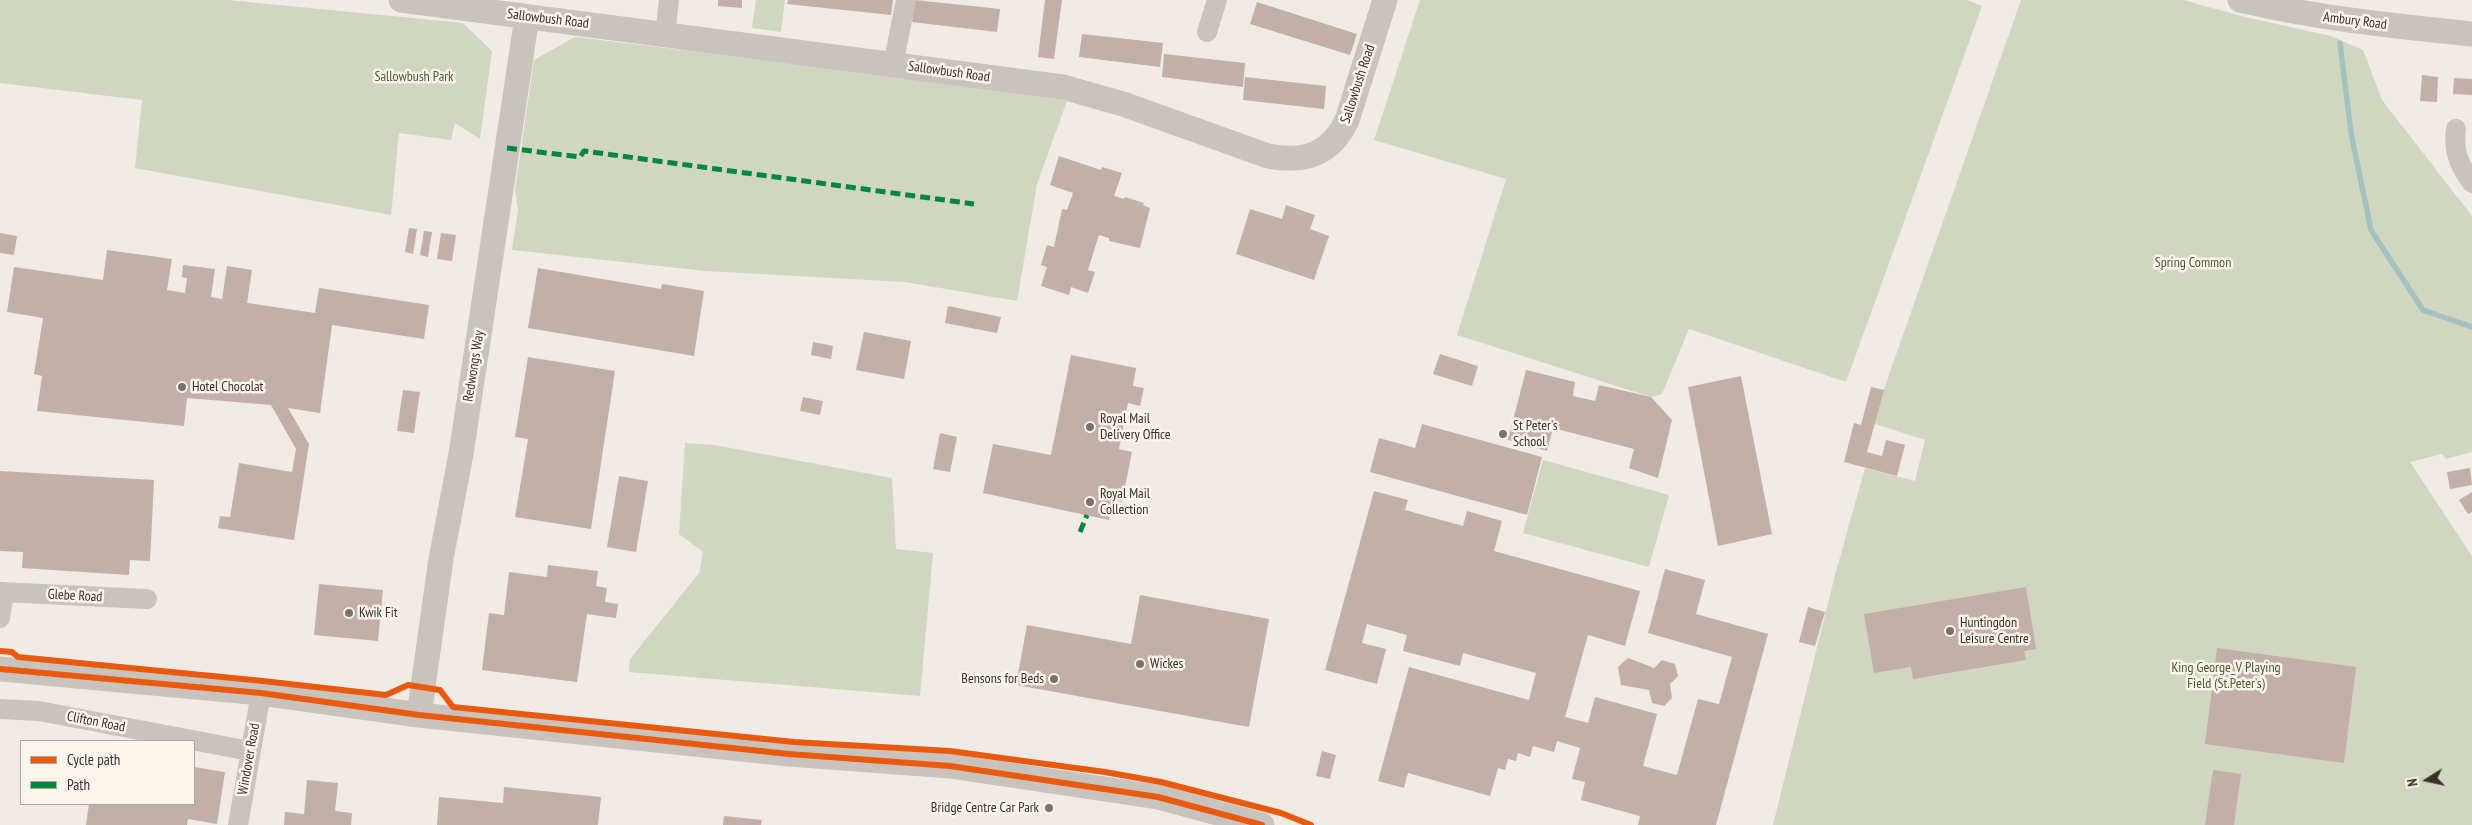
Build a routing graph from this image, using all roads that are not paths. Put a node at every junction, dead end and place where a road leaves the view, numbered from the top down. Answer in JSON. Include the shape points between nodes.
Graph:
{"nodes":[{"id":1,"x":401,"y":0,"type":"edge"},
{"id":2,"x":669,"y":0,"type":"edge"},
{"id":3,"x":906,"y":0,"type":"edge"},
{"id":4,"x":1217,"y":0,"type":"edge"},
{"id":5,"x":1385,"y":0,"type":"edge"},
{"id":6,"x":2240,"y":0,"type":"edge"},
{"id":7,"x":526,"y":17,"type":"junction"},
{"id":8,"x":1206,"y":32,"type":"dead end"},
{"id":9,"x":2472,"y":34,"type":"edge"},
{"id":10,"x":665,"y":35,"type":"junction"},
{"id":11,"x":893,"y":65,"type":"junction"},
{"id":12,"x":2456,"y":128,"type":"dead end"},
{"id":13,"x":2472,"y":183,"type":"edge"},
{"id":14,"x":2,"y":592,"type":"edge"},
{"id":15,"x":147,"y":599,"type":"dead end"},
{"id":16,"x":0,"y":618,"type":"edge"},
{"id":17,"x":0,"y":669,"type":"edge"},
{"id":18,"x":261,"y":693,"type":"junction"},
{"id":19,"x":0,"y":709,"type":"edge"},
{"id":20,"x":419,"y":715,"type":"junction"},
{"id":21,"x":192,"y":740,"type":"edge"},
{"id":22,"x":195,"y":741,"type":"edge"},
{"id":23,"x":250,"y":751,"type":"junction"},
{"id":24,"x":238,"y":825,"type":"edge"},
{"id":25,"x":1262,"y":825,"type":"edge"}],
"edges":[{"from":1,"to":7,"type":"street","name":"Sallowbush Road"},
{"from":2,"to":10,"type":"street"},
{"from":3,"to":11,"type":"street"},
{"from":4,"to":8,"type":"street"},
{"from":5,"to":11,"type":"street","name":"Sallowbush Road","via":[[1340,135],[1318,152],[1287,160],[1124,104],[1063,87]]},
{"from":6,"to":9,"type":"street","name":"Ambury Road","via":[[2359,22]]},
{"from":7,"to":10,"type":"street","name":"Sallowbush Road"},
{"from":7,"to":20,"type":"street","name":"Redwongs Way"},
{"from":10,"to":11,"type":"street","name":"Sallowbush Road"},
{"from":12,"to":13,"type":"street","via":[[2454,147],[2462,170]]},
{"from":14,"to":15,"type":"street","name":"Glebe Road"},
{"from":14,"to":16,"type":"street","name":"Glebe Road"},
{"from":17,"to":18,"type":"street"},
{"from":18,"to":20,"type":"street"},
{"from":18,"to":23,"type":"street","name":"Windover Road"},
{"from":19,"to":21,"type":"street","name":"Clifton Road","via":[[39,711]]},
{"from":20,"to":25,"type":"street","via":[[788,754],[950,766],[1158,797]]},
{"from":22,"to":23,"type":"street","name":"Clifton Road"},
{"from":23,"to":24,"type":"street","name":"Windover Road"}]}
